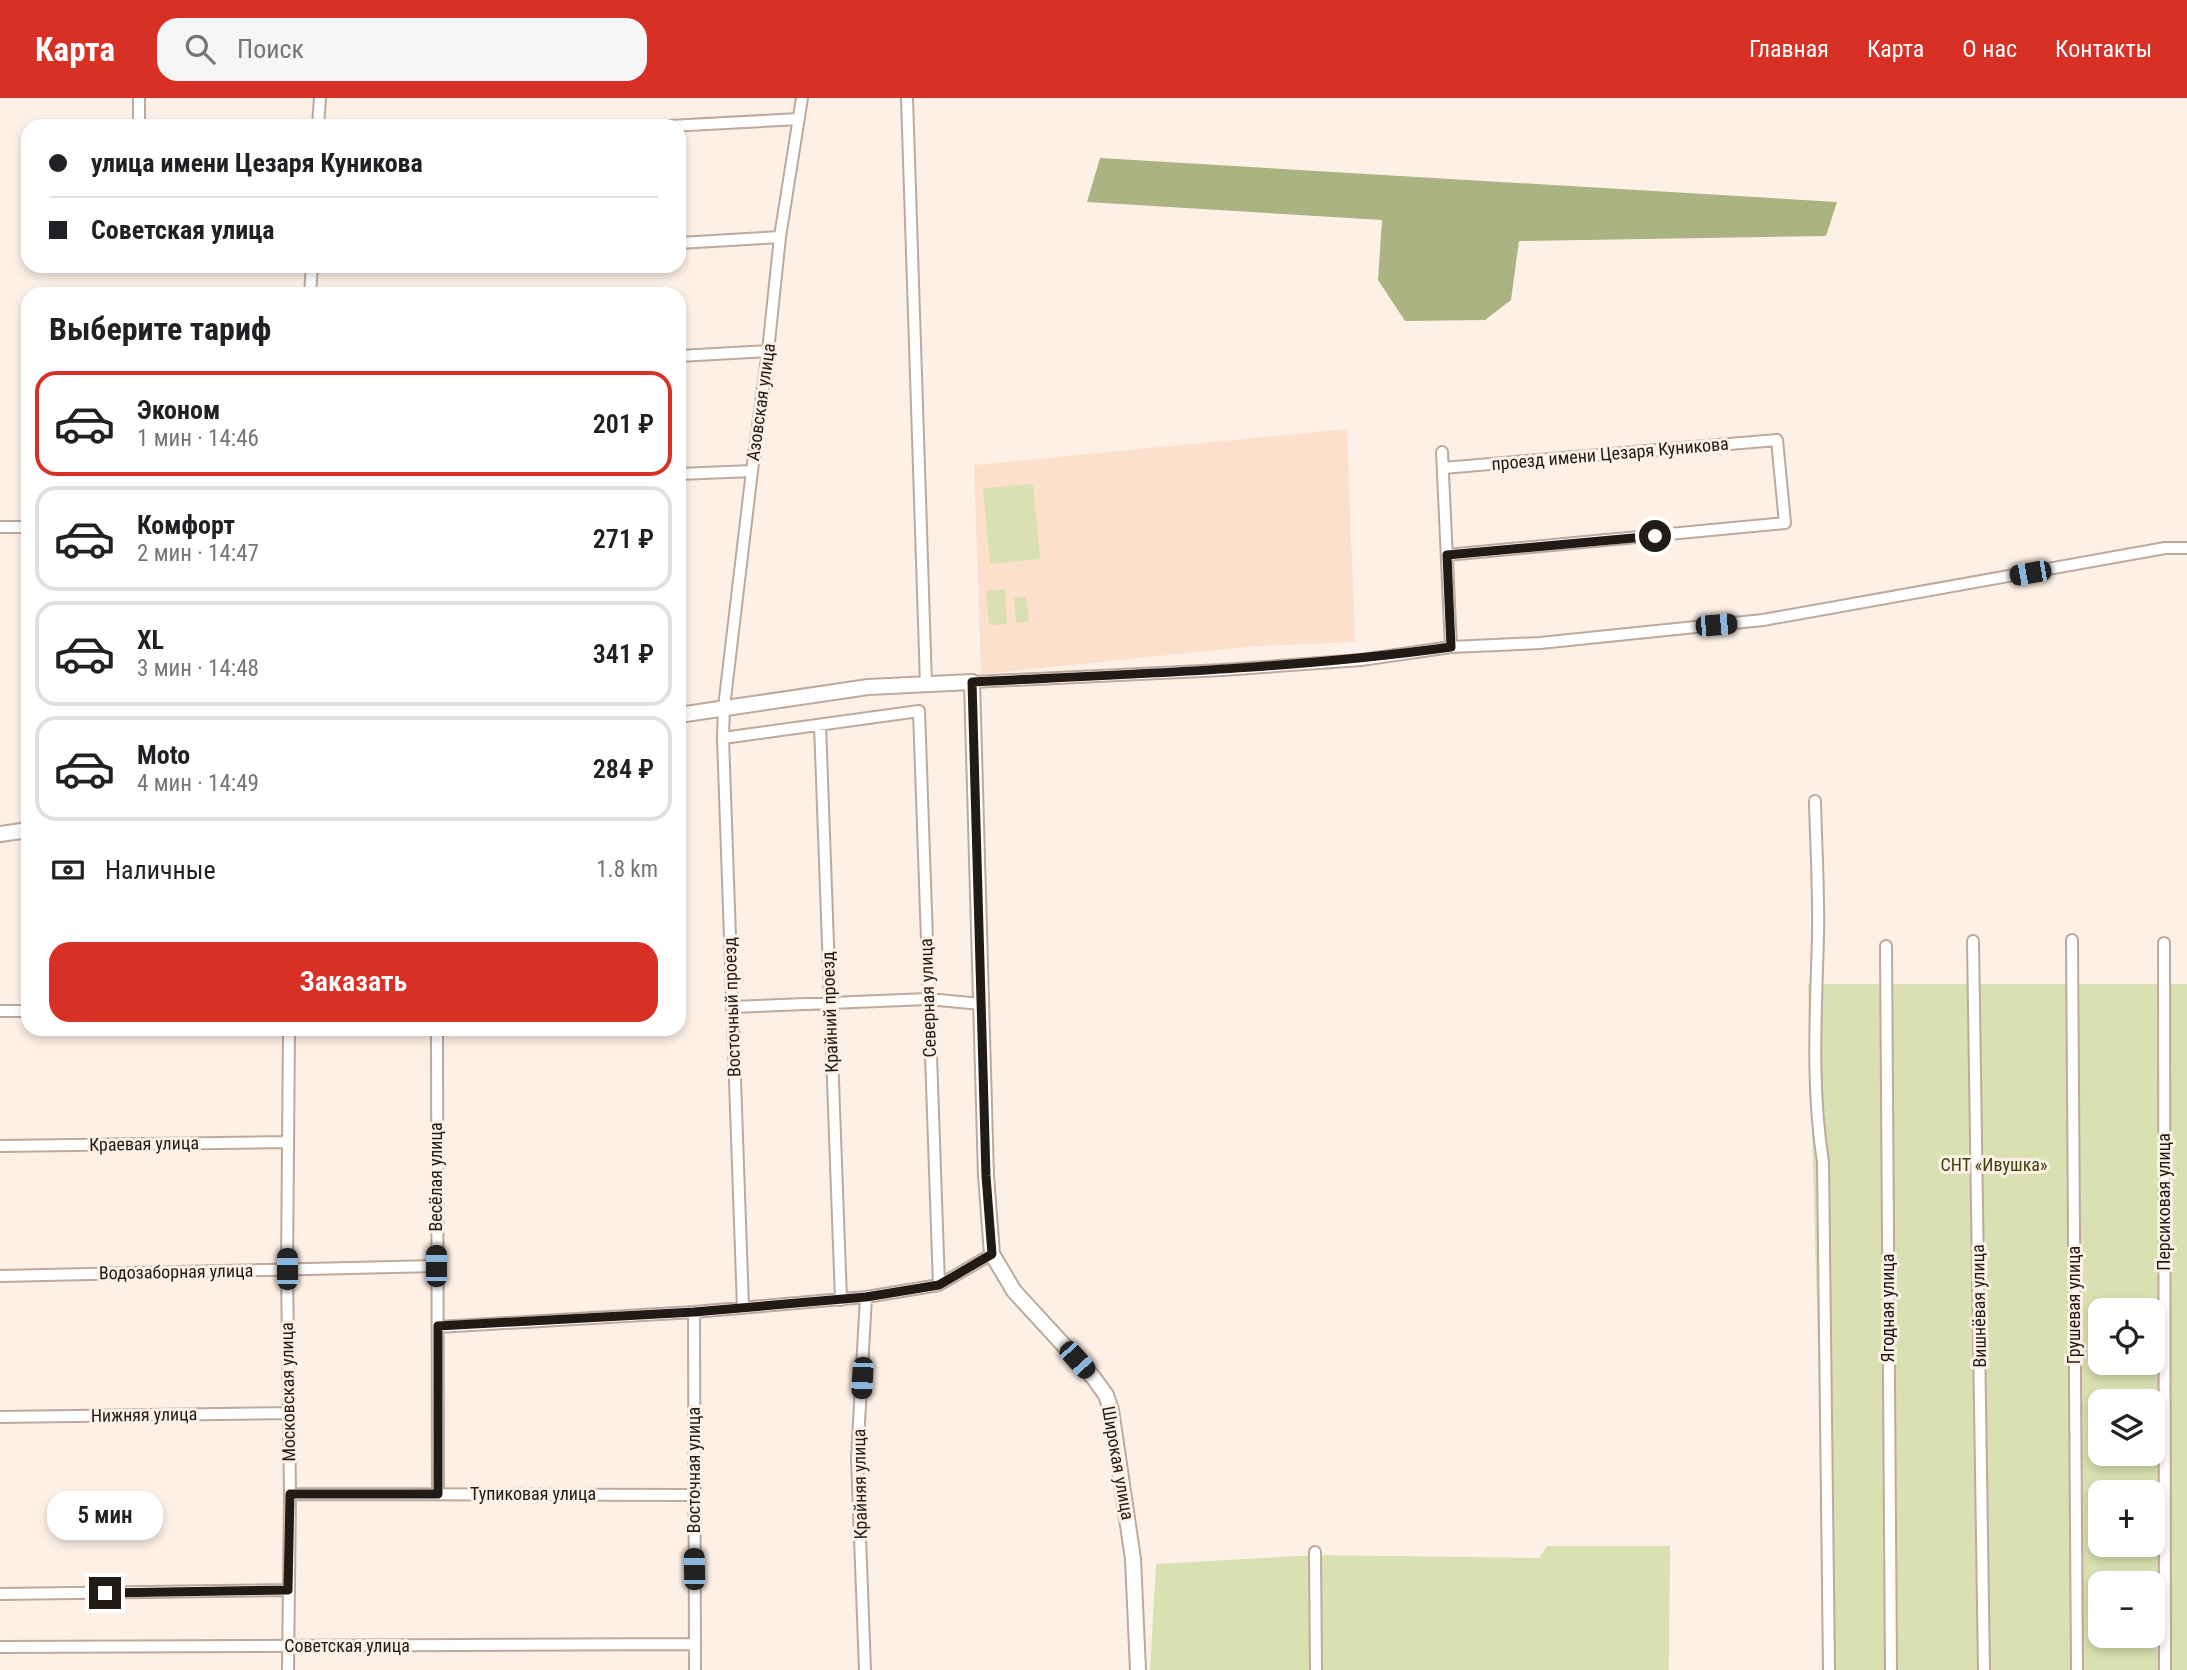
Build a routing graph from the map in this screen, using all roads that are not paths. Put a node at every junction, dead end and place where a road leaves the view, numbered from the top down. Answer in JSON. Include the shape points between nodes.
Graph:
{"nodes":[{"id":1,"x":139,"y":98,"type":"edge"},
{"id":2,"x":320,"y":98,"type":"edge"},
{"id":3,"x":802,"y":98,"type":"edge"},
{"id":4,"x":907,"y":98,"type":"edge"},
{"id":5,"x":139,"y":119,"type":"edge"},
{"id":6,"x":318,"y":119,"type":"edge"},
{"id":7,"x":799,"y":119,"type":"junction"},
{"id":8,"x":686,"y":125,"type":"edge"},
{"id":9,"x":780,"y":237,"type":"junction"},
{"id":10,"x":686,"y":243,"type":"edge"},
{"id":11,"x":768,"y":351,"type":"junction"},
{"id":12,"x":686,"y":356,"type":"edge"},
{"id":13,"x":1442,"y":452,"type":"dead end"},
{"id":14,"x":1443,"y":468,"type":"junction"},
{"id":15,"x":752,"y":471,"type":"junction"},
{"id":16,"x":686,"y":474,"type":"edge"},
{"id":17,"x":0,"y":527,"type":"edge"},
{"id":18,"x":21,"y":527,"type":"edge"},
{"id":19,"x":2187,"y":548,"type":"edge"},
{"id":20,"x":1447,"y":555,"type":"junction"},
{"id":21,"x":1451,"y":647,"type":"junction"},
{"id":22,"x":972,"y":682,"type":"junction"},
{"id":23,"x":926,"y":684,"type":"junction"},
{"id":24,"x":724,"y":707,"type":"junction"},
{"id":25,"x":686,"y":714,"type":"edge"},
{"id":26,"x":820,"y":724,"type":"junction"},
{"id":27,"x":723,"y":738,"type":"junction"},
{"id":28,"x":1815,"y":801,"type":"dead end"},
{"id":29,"x":21,"y":831,"type":"edge"},
{"id":30,"x":0,"y":834,"type":"edge"},
{"id":31,"x":2072,"y":940,"type":"dead end"},
{"id":32,"x":1973,"y":941,"type":"dead end"},
{"id":33,"x":2164,"y":943,"type":"dead end"},
{"id":34,"x":1886,"y":946,"type":"dead end"},
{"id":35,"x":928,"y":999,"type":"junction"},
{"id":36,"x":830,"y":1002,"type":"junction"},
{"id":37,"x":981,"y":1004,"type":"junction"},
{"id":38,"x":732,"y":1007,"type":"junction"},
{"id":39,"x":21,"y":1010,"type":"edge"},
{"id":40,"x":0,"y":1011,"type":"edge"},
{"id":41,"x":289,"y":1036,"type":"edge"},
{"id":42,"x":437,"y":1036,"type":"edge"},
{"id":43,"x":288,"y":1142,"type":"junction"},
{"id":44,"x":0,"y":1146,"type":"edge"},
{"id":45,"x":992,"y":1254,"type":"junction"},
{"id":46,"x":436,"y":1266,"type":"junction"},
{"id":47,"x":287,"y":1269,"type":"junction"},
{"id":48,"x":0,"y":1276,"type":"edge"},
{"id":49,"x":939,"y":1285,"type":"junction"},
{"id":50,"x":866,"y":1297,"type":"junction"},
{"id":51,"x":841,"y":1300,"type":"junction"},
{"id":52,"x":743,"y":1308,"type":"junction"},
{"id":53,"x":694,"y":1312,"type":"junction"},
{"id":54,"x":438,"y":1326,"type":"junction"},
{"id":55,"x":287,"y":1413,"type":"junction"},
{"id":56,"x":0,"y":1417,"type":"edge"},
{"id":57,"x":290,"y":1494,"type":"junction"},
{"id":58,"x":438,"y":1494,"type":"junction"},
{"id":59,"x":693,"y":1494,"type":"junction"},
{"id":60,"x":1315,"y":1552,"type":"dead end"},
{"id":61,"x":288,"y":1590,"type":"junction"},
{"id":62,"x":0,"y":1594,"type":"edge"},
{"id":63,"x":695,"y":1644,"type":"junction"},
{"id":64,"x":288,"y":1646,"type":"junction"},
{"id":65,"x":0,"y":1647,"type":"edge"},
{"id":66,"x":288,"y":1670,"type":"edge"},
{"id":67,"x":695,"y":1670,"type":"edge"},
{"id":68,"x":865,"y":1670,"type":"edge"},
{"id":69,"x":1138,"y":1670,"type":"edge"},
{"id":70,"x":1316,"y":1670,"type":"edge"},
{"id":71,"x":1829,"y":1670,"type":"edge"},
{"id":72,"x":1891,"y":1670,"type":"edge"},
{"id":73,"x":1984,"y":1670,"type":"edge"},
{"id":74,"x":2077,"y":1670,"type":"edge"},
{"id":75,"x":2165,"y":1670,"type":"edge"}],
"edges":[{"from":1,"to":5,"type":"street"},
{"from":2,"to":6,"type":"street"},
{"from":3,"to":7,"type":"street","name":"Азовская улица"},
{"from":4,"to":23,"type":"street"},
{"from":7,"to":8,"type":"street"},
{"from":7,"to":9,"type":"street","name":"Азовская улица"},
{"from":9,"to":10,"type":"street"},
{"from":9,"to":11,"type":"street","name":"Азовская улица"},
{"from":11,"to":12,"type":"street"},
{"from":11,"to":15,"type":"street","name":"Азовская улица"},
{"from":13,"to":14,"type":"street"},
{"from":14,"to":20,"type":"street"},
{"from":14,"to":20,"type":"street","name":"проезд имени Цезаря Куникова","via":[[1777,440],[1785,523]]},
{"from":15,"to":16,"type":"street"},
{"from":15,"to":24,"type":"street","name":"Азовская улица"},
{"from":17,"to":18,"type":"street"},
{"from":19,"to":21,"type":"street","via":[[2165,548],[1763,620],[1540,643]]},
{"from":20,"to":21,"type":"street"},
{"from":21,"to":22,"type":"street","via":[[1361,660]]},
{"from":22,"to":23,"type":"street"},
{"from":22,"to":37,"type":"street"},
{"from":23,"to":24,"type":"street","via":[[868,687]]},
{"from":24,"to":25,"type":"street"},
{"from":24,"to":27,"type":"street","name":"Восточный проезд"},
{"from":26,"to":27,"type":"street"},
{"from":26,"to":35,"type":"street","name":"Северная улица","via":[[919,711]]},
{"from":26,"to":36,"type":"street","name":"Крайний проезд"},
{"from":27,"to":38,"type":"street","name":"Восточный проезд"},
{"from":28,"to":71,"type":"street"},
{"from":29,"to":30,"type":"street"},
{"from":31,"to":74,"type":"street","name":"Грушевая улица"},
{"from":32,"to":73,"type":"street","name":"Вишнёвая улица"},
{"from":33,"to":75,"type":"street","name":"Персиковая улица"},
{"from":34,"to":72,"type":"street","name":"Ягодная улица"},
{"from":35,"to":36,"type":"street"},
{"from":35,"to":37,"type":"street"},
{"from":35,"to":49,"type":"street","name":"Северная улица"},
{"from":36,"to":38,"type":"street"},
{"from":36,"to":51,"type":"street","name":"Крайний проезд"},
{"from":37,"to":45,"type":"street"},
{"from":38,"to":52,"type":"street","name":"Восточный проезд"},
{"from":39,"to":40,"type":"street"},
{"from":41,"to":43,"type":"street","name":"Московская улица"},
{"from":42,"to":46,"type":"street","name":"Весёлая улица"},
{"from":43,"to":44,"type":"street","name":"Краевая улица"},
{"from":43,"to":47,"type":"street","name":"Московская улица"},
{"from":45,"to":49,"type":"street"},
{"from":45,"to":69,"type":"street","name":"Широкая улица","via":[[1014,1291],[1106,1395],[1133,1559]]},
{"from":46,"to":47,"type":"street","name":"Водозаборная улица"},
{"from":46,"to":54,"type":"street","name":"Весёлая улица"},
{"from":47,"to":48,"type":"street","name":"Водозаборная улица"},
{"from":47,"to":55,"type":"street","name":"Московская улица"},
{"from":49,"to":50,"type":"street"},
{"from":50,"to":51,"type":"street"},
{"from":50,"to":68,"type":"street","name":"Крайняя улица","via":[[857,1458]]},
{"from":51,"to":52,"type":"street"},
{"from":52,"to":53,"type":"street"},
{"from":53,"to":54,"type":"street"},
{"from":53,"to":59,"type":"street","name":"Восточная улица"},
{"from":54,"to":58,"type":"street","name":"Весёлая улица"},
{"from":55,"to":56,"type":"street","name":"Нижняя улица"},
{"from":55,"to":57,"type":"street","name":"Московская улица"},
{"from":57,"to":58,"type":"street","name":"Тупиковая улица"},
{"from":57,"to":61,"type":"street","name":"Московская улица"},
{"from":58,"to":59,"type":"street","name":"Тупиковая улица"},
{"from":59,"to":63,"type":"street","name":"Восточная улица"},
{"from":60,"to":70,"type":"street"},
{"from":61,"to":62,"type":"street"},
{"from":61,"to":64,"type":"street","name":"Московская улица"},
{"from":63,"to":64,"type":"street","name":"Советская улица"},
{"from":63,"to":67,"type":"street","name":"Восточная улица"},
{"from":64,"to":65,"type":"street","name":"Советская улица"},
{"from":64,"to":66,"type":"street","name":"Московская улица"}]}
